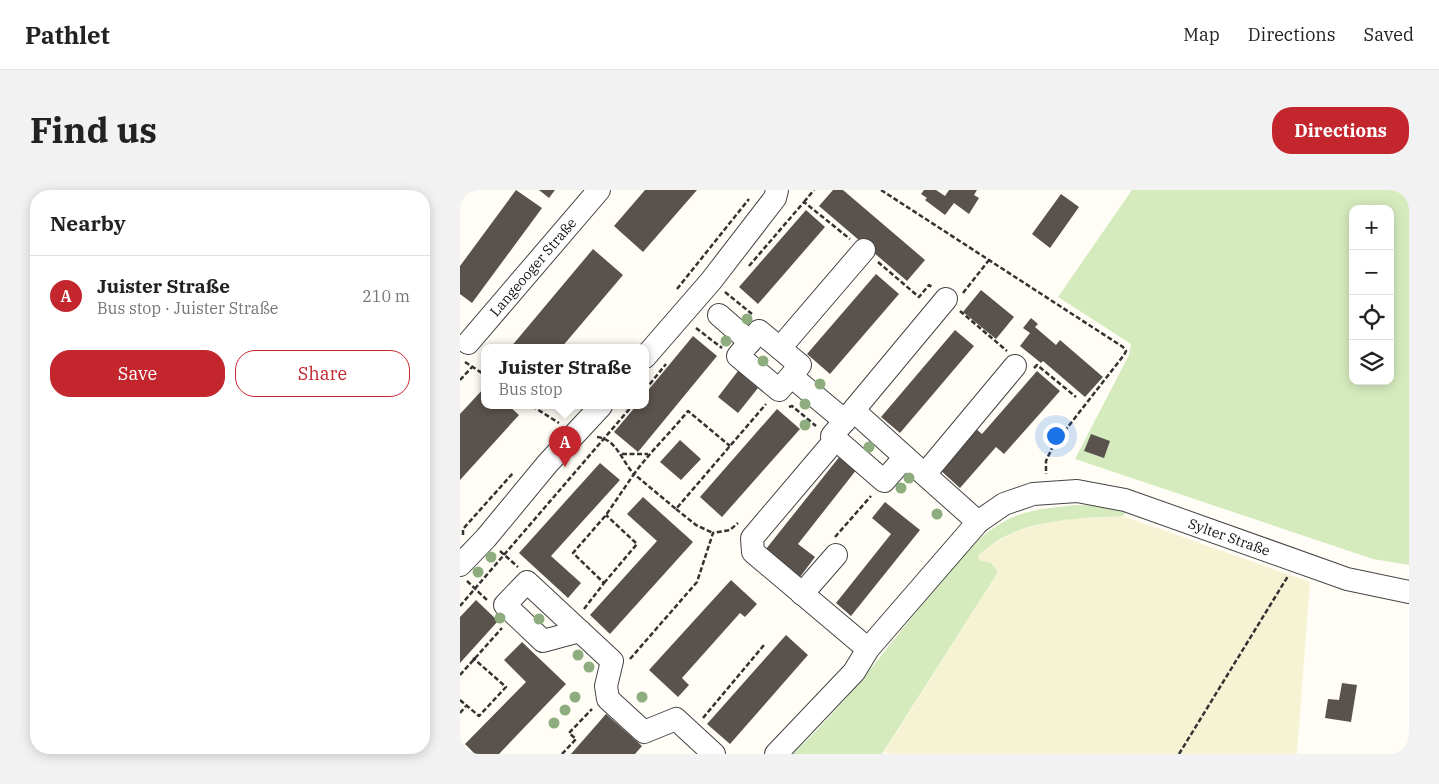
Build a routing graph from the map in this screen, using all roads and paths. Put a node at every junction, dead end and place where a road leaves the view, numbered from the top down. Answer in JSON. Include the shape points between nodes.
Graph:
{"nodes":[{"id":1,"x":599,"y":190,"type":"edge"},
{"id":2,"x":778,"y":190,"type":"edge"},
{"id":3,"x":814,"y":190,"type":"edge"},
{"id":4,"x":881,"y":190,"type":"edge"},
{"id":5,"x":750,"y":198,"type":"dead end"},
{"id":6,"x":804,"y":202,"type":"junction"},
{"id":7,"x":864,"y":250,"type":"junction"},
{"id":8,"x":989,"y":260,"type":"junction"},
{"id":9,"x":745,"y":270,"type":"dead end"},
{"id":10,"x":672,"y":296,"type":"dead end"},
{"id":11,"x":950,"y":302,"type":"junction"},
{"id":12,"x":713,"y":312,"type":"junction"},
{"id":13,"x":696,"y":328,"type":"junction"},
{"id":14,"x":689,"y":335,"type":"dead end"},
{"id":15,"x":749,"y":343,"type":"junction"},
{"id":16,"x":780,"y":348,"type":"junction"},
{"id":17,"x":464,"y":351,"type":"edge"},
{"id":18,"x":649,"y":352,"type":"edge"},
{"id":19,"x":670,"y":359,"type":"dead end"},
{"id":20,"x":1015,"y":366,"type":"junction"},
{"id":21,"x":472,"y":367,"type":"junction"},
{"id":22,"x":481,"y":373,"type":"edge"},
{"id":23,"x":460,"y":380,"type":"edge"},
{"id":24,"x":649,"y":385,"type":"edge"},
{"id":25,"x":781,"y":388,"type":"junction"},
{"id":26,"x":1076,"y":397,"type":"dead end"},
{"id":27,"x":537,"y":409,"type":"edge"},
{"id":28,"x":598,"y":409,"type":"edge"},
{"id":29,"x":630,"y":409,"type":"edge"},
{"id":30,"x":843,"y":421,"type":"junction"},
{"id":31,"x":559,"y":423,"type":"dead end"},
{"id":32,"x":605,"y":439,"type":"junction"},
{"id":33,"x":730,"y":446,"type":"junction"},
{"id":34,"x":622,"y":454,"type":"junction"},
{"id":35,"x":648,"y":454,"type":"junction"},
{"id":36,"x":905,"y":457,"type":"junction"},
{"id":37,"x":516,"y":470,"type":"dead end"},
{"id":38,"x":634,"y":474,"type":"junction"},
{"id":39,"x":925,"y":474,"type":"junction"},
{"id":40,"x":884,"y":481,"type":"junction"},
{"id":41,"x":1047,"y":493,"type":"junction"},
{"id":42,"x":676,"y":509,"type":"junction"},
{"id":43,"x":606,"y":515,"type":"junction"},
{"id":44,"x":987,"y":517,"type":"junction"},
{"id":45,"x":743,"y":519,"type":"dead end"},
{"id":46,"x":714,"y":533,"type":"junction"},
{"id":47,"x":464,"y":542,"type":"dead end"},
{"id":48,"x":494,"y":546,"type":"dead end"},
{"id":49,"x":504,"y":554,"type":"junction"},
{"id":50,"x":836,"y":556,"type":"joint"},
{"id":51,"x":1296,"y":562,"type":"junction"},
{"id":52,"x":460,"y":565,"type":"edge"},
{"id":53,"x":527,"y":582,"type":"junction"},
{"id":54,"x":604,"y":583,"type":"junction"},
{"id":55,"x":1409,"y":592,"type":"edge"},
{"id":56,"x":802,"y":594,"type":"junction"},
{"id":57,"x":460,"y":606,"type":"edge"},
{"id":58,"x":515,"y":614,"type":"junction"},
{"id":59,"x":576,"y":627,"type":"junction"},
{"id":60,"x":764,"y":645,"type":"dead end"},
{"id":61,"x":868,"y":649,"type":"junction"},
{"id":62,"x":473,"y":658,"type":"junction"},
{"id":63,"x":626,"y":664,"type":"dead end"},
{"id":64,"x":460,"y":675,"type":"edge"},
{"id":65,"x":607,"y":693,"type":"junction"},
{"id":66,"x":460,"y":700,"type":"edge"},
{"id":67,"x":466,"y":706,"type":"junction"},
{"id":68,"x":460,"y":713,"type":"edge"},
{"id":69,"x":690,"y":732,"type":"junction"},
{"id":70,"x":562,"y":754,"type":"edge"},
{"id":71,"x":714,"y":754,"type":"edge"},
{"id":72,"x":776,"y":754,"type":"edge"},
{"id":73,"x":1180,"y":754,"type":"edge"}],
"edges":[{"from":1,"to":17,"type":"street","name":"Langeooger Straße"},
{"from":2,"to":18,"type":"street","via":[[711,281]]},
{"from":3,"to":6,"type":"path"},
{"from":4,"to":8,"type":"path"},
{"from":5,"to":10,"type":"path"},
{"from":6,"to":7,"type":"path"},
{"from":6,"to":9,"type":"path"},
{"from":7,"to":11,"type":"path","via":[[919,297],[929,285]]},
{"from":7,"to":16,"type":"street"},
{"from":8,"to":11,"type":"path"},
{"from":8,"to":41,"type":"path","via":[[1126,351],[1053,446],[1046,461]]},
{"from":11,"to":20,"type":"path","via":[[1008,352],[1004,357]]},
{"from":11,"to":30,"type":"street"},
{"from":12,"to":13,"type":"path"},
{"from":12,"to":15,"type":"street"},
{"from":12,"to":15,"type":"path","via":[[726,292],[764,323]]},
{"from":13,"to":14,"type":"path"},
{"from":13,"to":15,"type":"path","via":[[734,357]]},
{"from":15,"to":16,"type":"street"},
{"from":15,"to":25,"type":"street"},
{"from":16,"to":25,"type":"street","via":[[800,365]]},
{"from":17,"to":21,"type":"path"},
{"from":19,"to":24,"type":"path"},
{"from":20,"to":26,"type":"path","via":[[1028,376],[1037,364]]},
{"from":20,"to":39,"type":"street"},
{"from":21,"to":22,"type":"path"},
{"from":21,"to":23,"type":"path"},
{"from":25,"to":30,"type":"street"},
{"from":25,"to":30,"type":"path","via":[[782,406],[792,406],[821,430]]},
{"from":25,"to":33,"type":"path"},
{"from":27,"to":31,"type":"path"},
{"from":28,"to":52,"type":"street"},
{"from":29,"to":32,"type":"path"},
{"from":30,"to":36,"type":"street"},
{"from":30,"to":40,"type":"street"},
{"from":30,"to":56,"type":"street","via":[[752,538],[752,552]]},
{"from":32,"to":34,"type":"path"},
{"from":32,"to":49,"type":"path"},
{"from":33,"to":35,"type":"path","via":[[688,411],[661,444]]},
{"from":33,"to":42,"type":"path"},
{"from":34,"to":35,"type":"path"},
{"from":34,"to":38,"type":"path","via":[[625,464]]},
{"from":35,"to":38,"type":"path"},
{"from":36,"to":39,"type":"street"},
{"from":36,"to":40,"type":"street"},
{"from":37,"to":47,"type":"path","via":[[463,529]]},
{"from":38,"to":42,"type":"path"},
{"from":38,"to":43,"type":"path"},
{"from":39,"to":44,"type":"street"},
{"from":40,"to":50,"type":"path","via":[[827,547]]},
{"from":41,"to":44,"type":"street","name":"Sylter Straße"},
{"from":41,"to":51,"type":"street","name":"Sylter Straße","via":[[1077,491],[1125,500]]},
{"from":42,"to":46,"type":"path","via":[[696,525]]},
{"from":43,"to":54,"type":"path","via":[[637,544]]},
{"from":43,"to":54,"type":"path","via":[[572,553]]},
{"from":44,"to":61,"type":"street"},
{"from":45,"to":46,"type":"path","via":[[730,530]]},
{"from":46,"to":63,"type":"path","via":[[697,582]]},
{"from":48,"to":49,"type":"path"},
{"from":49,"to":53,"type":"path","via":[[528,576]]},
{"from":49,"to":57,"type":"path"},
{"from":50,"to":56,"type":"street"},
{"from":51,"to":55,"type":"street","name":"Sylter Straße","via":[[1374,586]]},
{"from":51,"to":73,"type":"path"},
{"from":53,"to":58,"type":"street","via":[[505,604]]},
{"from":53,"to":59,"type":"street"},
{"from":54,"to":59,"type":"path"},
{"from":56,"to":61,"type":"street"},
{"from":58,"to":59,"type":"street","via":[[543,641]]},
{"from":58,"to":62,"type":"path"},
{"from":59,"to":65,"type":"street","via":[[612,661]]},
{"from":60,"to":69,"type":"path"},
{"from":61,"to":72,"type":"street","via":[[854,672]]},
{"from":62,"to":64,"type":"path"},
{"from":62,"to":67,"type":"path","via":[[506,687],[478,716]]},
{"from":65,"to":69,"type":"street","via":[[608,699],[644,732],[676,719]]},
{"from":65,"to":70,"type":"path","via":[[569,733],[576,739]]},
{"from":66,"to":67,"type":"path"},
{"from":67,"to":68,"type":"path"},
{"from":69,"to":71,"type":"street"}]}
